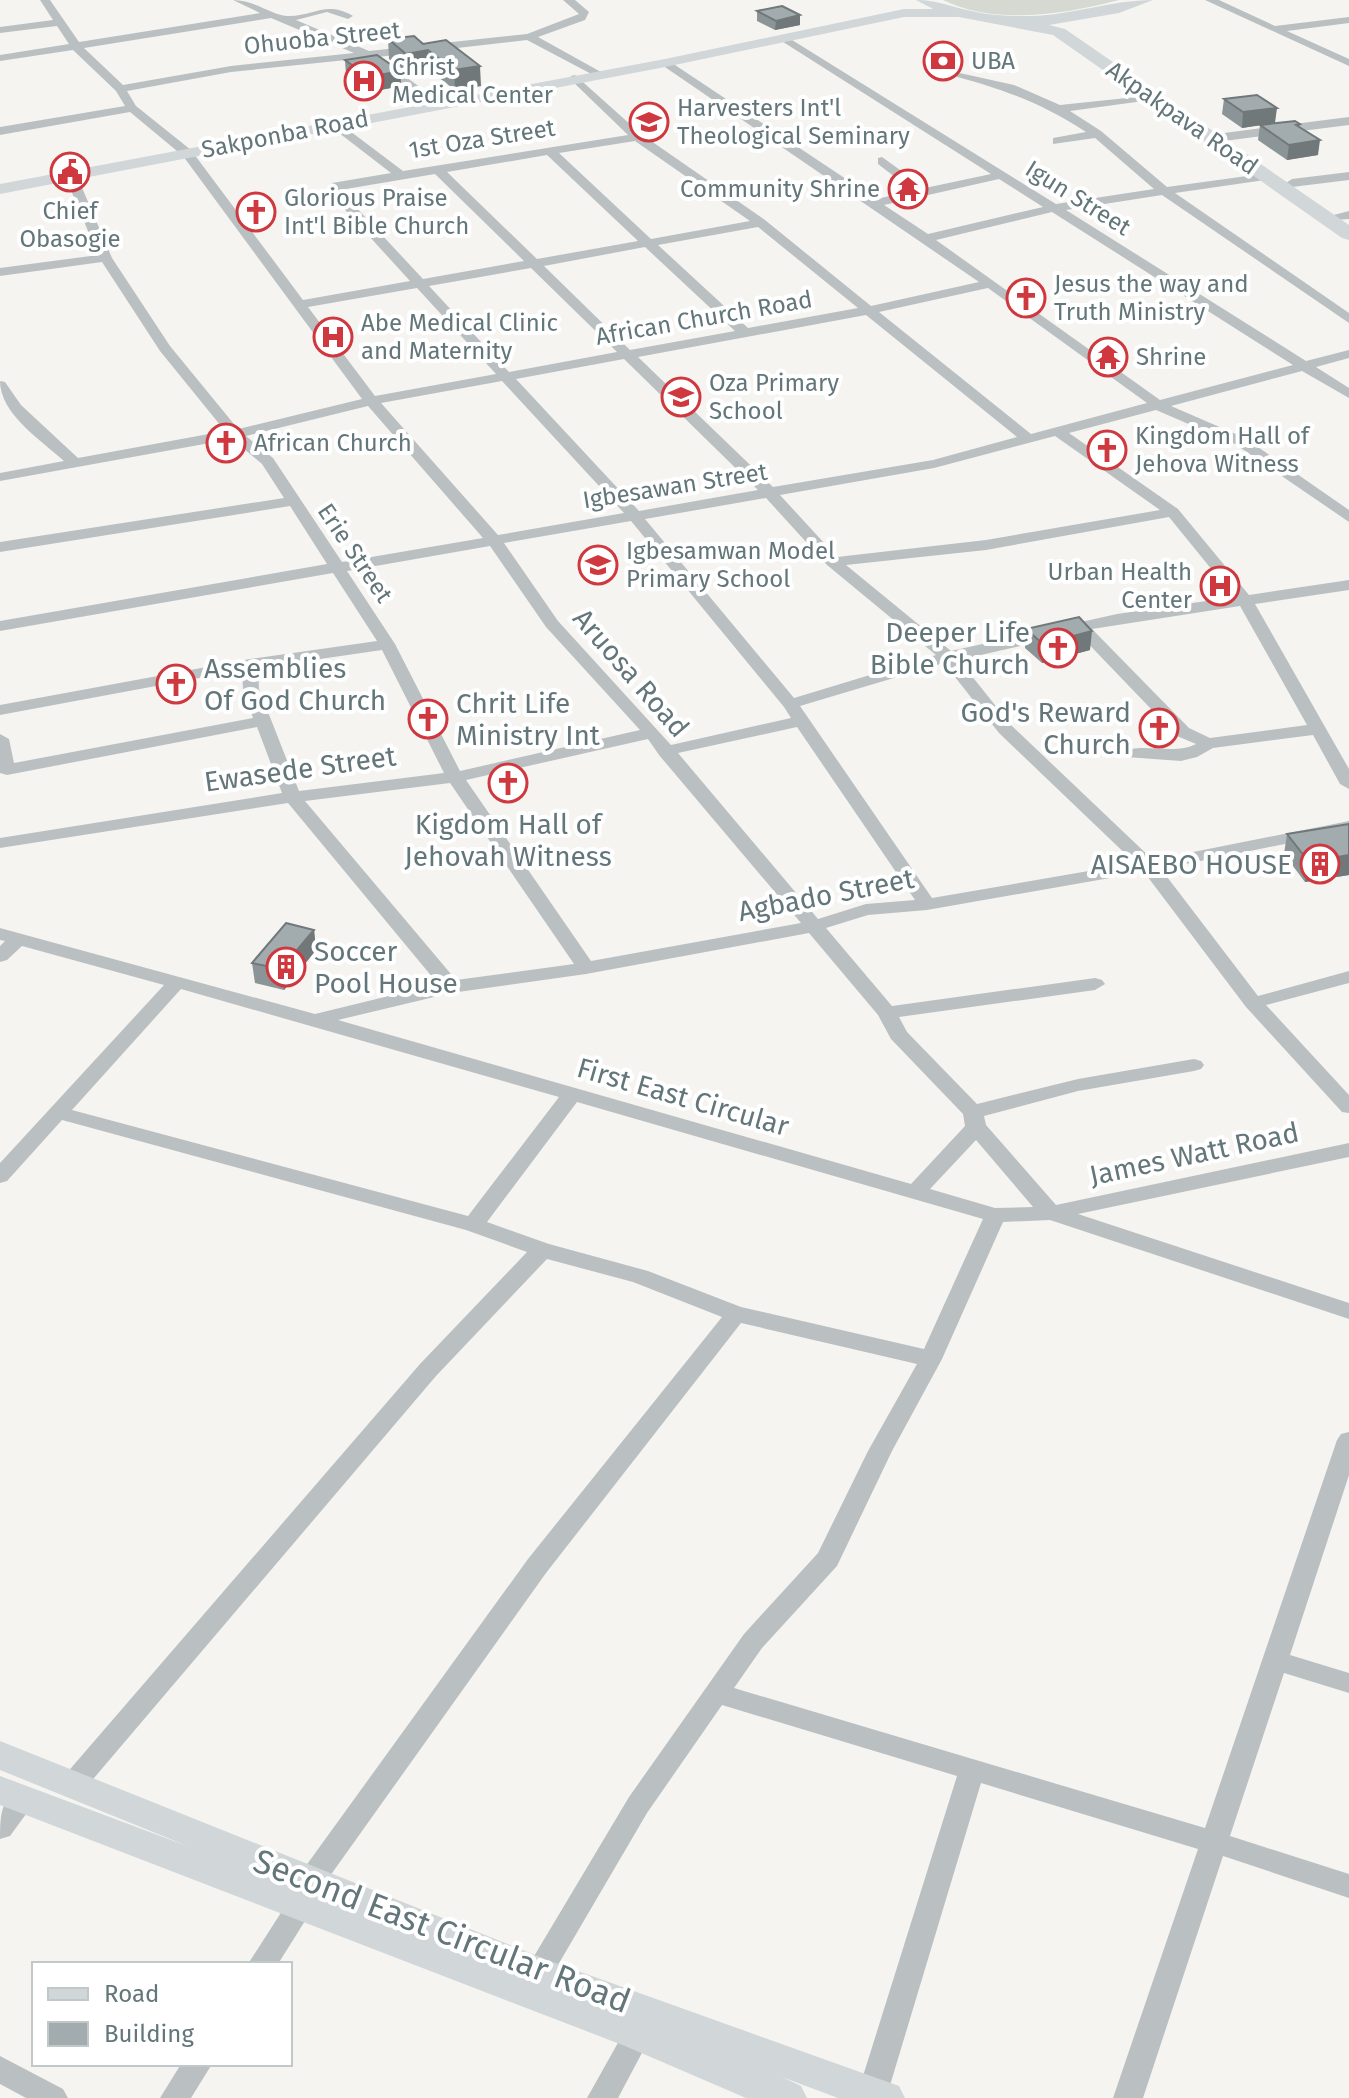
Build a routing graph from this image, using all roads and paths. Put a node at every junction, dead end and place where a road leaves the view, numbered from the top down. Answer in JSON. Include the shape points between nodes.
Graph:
{"nodes":[{"id":1,"x":45,"y":0,"type":"edge"},
{"id":2,"x":238,"y":0,"type":"edge"},
{"id":3,"x":568,"y":0,"type":"edge"},
{"id":4,"x":916,"y":0,"type":"edge"},
{"id":5,"x":924,"y":0,"type":"edge"},
{"id":6,"x":1145,"y":0,"type":"edge"},
{"id":7,"x":1210,"y":0,"type":"edge"},
{"id":8,"x":904,"y":13,"type":"junction"},
{"id":9,"x":957,"y":13,"type":"junction"},
{"id":10,"x":274,"y":14,"type":"junction"},
{"id":11,"x":1079,"y":15,"type":"junction"},
{"id":12,"x":348,"y":16,"type":"dead end"},
{"id":13,"x":288,"y":19,"type":"junction"},
{"id":14,"x":1008,"y":19,"type":"junction"},
{"id":15,"x":1349,"y":20,"type":"edge"},
{"id":16,"x":59,"y":23,"type":"junction"},
{"id":17,"x":1274,"y":29,"type":"junction"},
{"id":18,"x":0,"y":30,"type":"edge"},
{"id":19,"x":529,"y":37,"type":"junction"},
{"id":20,"x":784,"y":38,"type":"junction"},
{"id":21,"x":76,"y":46,"type":"junction"},
{"id":22,"x":369,"y":55,"type":"junction"},
{"id":23,"x":0,"y":58,"type":"edge"},
{"id":24,"x":1347,"y":61,"type":"edge"},
{"id":25,"x":665,"y":63,"type":"junction"},
{"id":26,"x":950,"y":72,"type":"dead end"},
{"id":27,"x":597,"y":74,"type":"junction"},
{"id":28,"x":575,"y":78,"type":"junction"},
{"id":29,"x":120,"y":89,"type":"junction"},
{"id":30,"x":1151,"y":97,"type":"junction"},
{"id":31,"x":438,"y":105,"type":"junction"},
{"id":32,"x":132,"y":108,"type":"junction"},
{"id":33,"x":1059,"y":109,"type":"junction"},
{"id":34,"x":1349,"y":121,"type":"edge"},
{"id":35,"x":334,"y":124,"type":"junction"},
{"id":36,"x":0,"y":131,"type":"edge"},
{"id":37,"x":1097,"y":134,"type":"junction"},
{"id":38,"x":637,"y":137,"type":"junction"},
{"id":39,"x":1224,"y":137,"type":"junction"},
{"id":40,"x":1057,"y":141,"type":"dead end"},
{"id":41,"x":549,"y":151,"type":"junction"},
{"id":42,"x":187,"y":153,"type":"junction"},
{"id":43,"x":882,"y":161,"type":"dead end"},
{"id":44,"x":436,"y":168,"type":"junction"},
{"id":45,"x":399,"y":174,"type":"junction"},
{"id":46,"x":1001,"y":175,"type":"junction"},
{"id":47,"x":71,"y":176,"type":"junction"},
{"id":48,"x":1265,"y":176,"type":"junction"},
{"id":49,"x":1349,"y":176,"type":"edge"},
{"id":50,"x":1292,"y":183,"type":"junction"},
{"id":51,"x":0,"y":189,"type":"edge"},
{"id":52,"x":921,"y":191,"type":"junction"},
{"id":53,"x":1164,"y":191,"type":"junction"},
{"id":54,"x":871,"y":204,"type":"junction"},
{"id":55,"x":1054,"y":208,"type":"junction"},
{"id":56,"x":1345,"y":219,"type":"edge"},
{"id":57,"x":761,"y":223,"type":"junction"},
{"id":58,"x":1349,"y":234,"type":"edge"},
{"id":59,"x":924,"y":239,"type":"junction"},
{"id":60,"x":649,"y":244,"type":"junction"},
{"id":61,"x":106,"y":258,"type":"junction"},
{"id":62,"x":536,"y":265,"type":"junction"},
{"id":63,"x":0,"y":272,"type":"edge"},
{"id":64,"x":991,"y":283,"type":"junction"},
{"id":65,"x":419,"y":285,"type":"junction"},
{"id":66,"x":300,"y":305,"type":"junction"},
{"id":67,"x":870,"y":310,"type":"junction"},
{"id":68,"x":1349,"y":319,"type":"edge"},
{"id":69,"x":745,"y":333,"type":"junction"},
{"id":70,"x":629,"y":352,"type":"junction"},
{"id":71,"x":1349,"y":354,"type":"edge"},
{"id":72,"x":1301,"y":366,"type":"junction"},
{"id":73,"x":504,"y":377,"type":"junction"},
{"id":74,"x":0,"y":385,"type":"edge"},
{"id":75,"x":1349,"y":394,"type":"edge"},
{"id":76,"x":371,"y":401,"type":"junction"},
{"id":77,"x":1160,"y":406,"type":"junction"},
{"id":78,"x":16,"y":408,"type":"junction"},
{"id":79,"x":0,"y":411,"type":"edge"},
{"id":80,"x":1055,"y":430,"type":"junction"},
{"id":81,"x":235,"y":434,"type":"junction"},
{"id":82,"x":1028,"y":439,"type":"junction"},
{"id":83,"x":76,"y":464,"type":"junction"},
{"id":84,"x":0,"y":477,"type":"edge"},
{"id":85,"x":771,"y":494,"type":"junction"},
{"id":86,"x":292,"y":501,"type":"junction"},
{"id":87,"x":1173,"y":512,"type":"junction"},
{"id":88,"x":636,"y":517,"type":"junction"},
{"id":89,"x":1349,"y":517,"type":"edge"},
{"id":90,"x":493,"y":539,"type":"junction"},
{"id":91,"x":0,"y":547,"type":"edge"},
{"id":92,"x":833,"y":562,"type":"junction"},
{"id":93,"x":335,"y":568,"type":"junction"},
{"id":94,"x":1349,"y":585,"type":"edge"},
{"id":95,"x":1244,"y":599,"type":"junction"},
{"id":96,"x":0,"y":626,"type":"edge"},
{"id":97,"x":1082,"y":628,"type":"junction"},
{"id":98,"x":387,"y":644,"type":"junction"},
{"id":99,"x":948,"y":657,"type":"junction"},
{"id":100,"x":250,"y":664,"type":"junction"},
{"id":101,"x":790,"y":704,"type":"junction"},
{"id":102,"x":0,"y":710,"type":"edge"},
{"id":103,"x":262,"y":721,"type":"junction"},
{"id":104,"x":801,"y":721,"type":"junction"},
{"id":105,"x":1318,"y":729,"type":"junction"},
{"id":106,"x":652,"y":733,"type":"junction"},
{"id":107,"x":0,"y":739,"type":"edge"},
{"id":108,"x":1208,"y":743,"type":"junction"},
{"id":109,"x":665,"y":751,"type":"junction"},
{"id":110,"x":1132,"y":753,"type":"dead end"},
{"id":111,"x":455,"y":777,"type":"junction"},
{"id":112,"x":1349,"y":784,"type":"edge"},
{"id":113,"x":292,"y":797,"type":"junction"},
{"id":114,"x":1349,"y":826,"type":"edge"},
{"id":115,"x":0,"y":843,"type":"edge"},
{"id":116,"x":1149,"y":866,"type":"junction"},
{"id":117,"x":927,"y":904,"type":"junction"},
{"id":118,"x":814,"y":926,"type":"junction"},
{"id":119,"x":9,"y":936,"type":"edge"},
{"id":120,"x":0,"y":956,"type":"edge"},
{"id":121,"x":586,"y":968,"type":"junction"},
{"id":122,"x":1349,"y":977,"type":"edge"},
{"id":123,"x":178,"y":981,"type":"junction"},
{"id":124,"x":1095,"y":984,"type":"dead end"},
{"id":125,"x":451,"y":987,"type":"junction"},
{"id":126,"x":1253,"y":1003,"type":"junction"},
{"id":127,"x":887,"y":1013,"type":"junction"},
{"id":128,"x":315,"y":1020,"type":"junction"},
{"id":129,"x":1194,"y":1065,"type":"dead end"},
{"id":130,"x":572,"y":1094,"type":"junction"},
{"id":131,"x":1349,"y":1107,"type":"edge"},
{"id":132,"x":60,"y":1113,"type":"junction"},
{"id":133,"x":974,"y":1120,"type":"junction"},
{"id":134,"x":1349,"y":1150,"type":"edge"},
{"id":135,"x":0,"y":1176,"type":"edge"},
{"id":136,"x":915,"y":1193,"type":"junction"},
{"id":137,"x":1051,"y":1213,"type":"junction"},
{"id":138,"x":995,"y":1215,"type":"junction"},
{"id":139,"x":473,"y":1225,"type":"junction"},
{"id":140,"x":542,"y":1250,"type":"junction"},
{"id":141,"x":1349,"y":1311,"type":"edge"},
{"id":142,"x":736,"y":1314,"type":"junction"},
{"id":143,"x":931,"y":1359,"type":"junction"},
{"id":144,"x":1349,"y":1440,"type":"edge"},
{"id":145,"x":1340,"y":1494,"type":"edge"},
{"id":146,"x":1275,"y":1660,"type":"junction"},
{"id":147,"x":1349,"y":1683,"type":"edge"},
{"id":148,"x":719,"y":1694,"type":"junction"},
{"id":149,"x":0,"y":1755,"type":"edge"},
{"id":150,"x":972,"y":1770,"type":"junction"},
{"id":151,"x":74,"y":1783,"type":"junction"},
{"id":152,"x":12,"y":1794,"type":"edge"},
{"id":153,"x":0,"y":1828,"type":"edge"},
{"id":154,"x":1214,"y":1842,"type":"junction"},
{"id":155,"x":1349,"y":1886,"type":"edge"},
{"id":156,"x":305,"y":1894,"type":"junction"},
{"id":157,"x":263,"y":1962,"type":"edge"},
{"id":158,"x":538,"y":1973,"type":"junction"},
{"id":159,"x":638,"y":2034,"type":"junction"},
{"id":160,"x":196,"y":2066,"type":"edge"},
{"id":161,"x":0,"y":2069,"type":"edge"},
{"id":162,"x":880,"y":2095,"type":"edge"},
{"id":163,"x":53,"y":2098,"type":"edge"},
{"id":164,"x":175,"y":2098,"type":"edge"},
{"id":165,"x":602,"y":2098,"type":"edge"},
{"id":166,"x":788,"y":2098,"type":"edge"},
{"id":167,"x":1128,"y":2098,"type":"edge"}],
"edges":[{"from":1,"to":16,"type":"street","name":"Aruosa Road"},
{"from":2,"to":10,"type":"street"},
{"from":3,"to":19,"type":"street","name":"Ohuoba Street","via":[[585,14]]},
{"from":4,"to":8,"type":"main road"},
{"from":5,"to":9,"type":"highway"},
{"from":6,"to":11,"type":"highway"},
{"from":7,"to":17,"type":"street"},
{"from":8,"to":9,"type":"main road","name":"Sakponba Road"},
{"from":8,"to":20,"type":"main road","name":"Sakponba Road"},
{"from":9,"to":14,"type":"highway"},
{"from":10,"to":13,"type":"street"},
{"from":10,"to":21,"type":"street"},
{"from":11,"to":14,"type":"highway"},
{"from":11,"to":39,"type":"highway","name":"Akpakpava Road","via":[[1068,27],[1073,34]]},
{"from":12,"to":13,"type":"street","via":[[328,9]]},
{"from":13,"to":22,"type":"street"},
{"from":14,"to":30,"type":"highway","name":"Akpakpava Road","via":[[1059,32]]},
{"from":15,"to":17,"type":"street"},
{"from":16,"to":18,"type":"street"},
{"from":16,"to":21,"type":"street","name":"Aruosa Road"},
{"from":17,"to":24,"type":"street"},
{"from":19,"to":22,"type":"street","name":"Ohuoba Street"},
{"from":19,"to":27,"type":"street"},
{"from":20,"to":25,"type":"main road","name":"Sakponba Road"},
{"from":20,"to":46,"type":"street","name":"Igun Street"},
{"from":21,"to":23,"type":"street"},
{"from":21,"to":29,"type":"street","name":"Aruosa Road"},
{"from":22,"to":29,"type":"street","name":"Ohuoba Street","via":[[231,69]]},
{"from":22,"to":31,"type":"street"},
{"from":25,"to":27,"type":"main road","name":"Sakponba Road"},
{"from":25,"to":54,"type":"street"},
{"from":26,"to":33,"type":"street","via":[[1010,87]]},
{"from":27,"to":28,"type":"main road","name":"Sakponba Road"},
{"from":28,"to":31,"type":"main road","name":"Sakponba Road"},
{"from":28,"to":38,"type":"street"},
{"from":29,"to":32,"type":"street","name":"Aruosa Road"},
{"from":30,"to":33,"type":"street"},
{"from":30,"to":48,"type":"highway","name":"Akpakpava Road"},
{"from":31,"to":35,"type":"main road","name":"Sakponba Road"},
{"from":32,"to":36,"type":"street"},
{"from":32,"to":42,"type":"street","name":"Aruosa Road"},
{"from":33,"to":37,"type":"street"},
{"from":34,"to":39,"type":"street"},
{"from":35,"to":42,"type":"main road","name":"Sakponba Road"},
{"from":35,"to":45,"type":"street"},
{"from":37,"to":40,"type":"street"},
{"from":37,"to":53,"type":"street"},
{"from":38,"to":41,"type":"street","name":"1st Oza Street"},
{"from":38,"to":57,"type":"street"},
{"from":39,"to":50,"type":"highway","name":"Akpakpava Road"},
{"from":41,"to":44,"type":"street","name":"1st Oza Street"},
{"from":41,"to":60,"type":"street"},
{"from":42,"to":47,"type":"main road","name":"Sakponba Road"},
{"from":42,"to":66,"type":"street","name":"Aruosa Road"},
{"from":43,"to":52,"type":"street"},
{"from":44,"to":45,"type":"street","name":"1st Oza Street"},
{"from":44,"to":62,"type":"street"},
{"from":45,"to":65,"type":"street","name":"1st Oza Street","via":[[334,187]]},
{"from":46,"to":52,"type":"street"},
{"from":46,"to":55,"type":"street","name":"Igun Street"},
{"from":47,"to":51,"type":"main road","name":"Sakponba Road"},
{"from":47,"to":61,"type":"street","name":"Erie Street"},
{"from":48,"to":53,"type":"street"},
{"from":48,"to":58,"type":"highway","name":"Akpakpava Road"},
{"from":49,"to":50,"type":"street"},
{"from":50,"to":56,"type":"highway","name":"Akpakpava Road"},
{"from":52,"to":54,"type":"street"},
{"from":53,"to":55,"type":"street"},
{"from":53,"to":68,"type":"street"},
{"from":54,"to":59,"type":"street"},
{"from":55,"to":59,"type":"street"},
{"from":55,"to":72,"type":"street","name":"Igun Street"},
{"from":57,"to":60,"type":"street"},
{"from":57,"to":67,"type":"street"},
{"from":59,"to":64,"type":"street"},
{"from":60,"to":62,"type":"street"},
{"from":60,"to":69,"type":"street"},
{"from":61,"to":63,"type":"street"},
{"from":61,"to":81,"type":"street","name":"Erie Street","via":[[165,348]]},
{"from":62,"to":65,"type":"street"},
{"from":62,"to":70,"type":"street"},
{"from":64,"to":67,"type":"street","name":"African Church Road"},
{"from":64,"to":77,"type":"street"},
{"from":65,"to":66,"type":"street"},
{"from":65,"to":73,"type":"street"},
{"from":66,"to":76,"type":"street","name":"Aruosa Road"},
{"from":67,"to":69,"type":"street","name":"African Church Road"},
{"from":67,"to":82,"type":"street"},
{"from":69,"to":70,"type":"street","name":"African Church Road"},
{"from":70,"to":73,"type":"street","name":"African Church Road"},
{"from":70,"to":85,"type":"street"},
{"from":71,"to":72,"type":"street","name":"Igbesawan Street"},
{"from":72,"to":75,"type":"street","name":"Igun Street"},
{"from":72,"to":77,"type":"street","name":"Igbesawan Street"},
{"from":73,"to":76,"type":"street","name":"African Church Road"},
{"from":73,"to":88,"type":"street"},
{"from":74,"to":78,"type":"street"},
{"from":76,"to":81,"type":"street","name":"African Church Road"},
{"from":76,"to":90,"type":"street","name":"Aruosa Road"},
{"from":77,"to":80,"type":"street","name":"Igbesawan Street"},
{"from":77,"to":89,"type":"street","via":[[1240,441]]},
{"from":78,"to":79,"type":"street"},
{"from":78,"to":83,"type":"street"},
{"from":80,"to":82,"type":"street","name":"Igbesawan Street"},
{"from":80,"to":87,"type":"street"},
{"from":81,"to":83,"type":"street","name":"African Church Road"},
{"from":81,"to":86,"type":"street","name":"Erie Street","via":[[268,461]]},
{"from":82,"to":85,"type":"street","name":"Igbesawan Street","via":[[934,464]]},
{"from":83,"to":84,"type":"street","name":"African Church Road"},
{"from":85,"to":88,"type":"street","name":"Igbesawan Street"},
{"from":85,"to":92,"type":"street"},
{"from":86,"to":91,"type":"street"},
{"from":86,"to":93,"type":"street","name":"Erie Street"},
{"from":87,"to":92,"type":"street","via":[[986,545]]},
{"from":87,"to":95,"type":"street"},
{"from":88,"to":90,"type":"street","name":"Igbesawan Street"},
{"from":88,"to":101,"type":"street"},
{"from":90,"to":93,"type":"street","name":"Igbesawan Street"},
{"from":90,"to":106,"type":"street","name":"Aruosa Road","via":[[552,624]]},
{"from":92,"to":99,"type":"street"},
{"from":93,"to":96,"type":"street","name":"Igbesawan Street"},
{"from":93,"to":98,"type":"street","name":"Erie Street"},
{"from":94,"to":95,"type":"street"},
{"from":95,"to":97,"type":"street"},
{"from":95,"to":105,"type":"street"},
{"from":97,"to":99,"type":"street"},
{"from":97,"to":108,"type":"street","via":[[1183,732]]},
{"from":98,"to":100,"type":"street"},
{"from":98,"to":111,"type":"street","name":"Erie Street"},
{"from":99,"to":101,"type":"street"},
{"from":99,"to":116,"type":"street","via":[[1005,729]]},
{"from":100,"to":102,"type":"street"},
{"from":100,"to":103,"type":"street","via":[[251,689]]},
{"from":101,"to":104,"type":"street"},
{"from":103,"to":107,"type":"street","via":[[7,770]]},
{"from":103,"to":113,"type":"street"},
{"from":104,"to":109,"type":"street"},
{"from":104,"to":117,"type":"street"},
{"from":105,"to":108,"type":"street"},
{"from":105,"to":112,"type":"street"},
{"from":106,"to":109,"type":"street","name":"Aruosa Road"},
{"from":106,"to":111,"type":"street","name":"Ewasede Street"},
{"from":108,"to":110,"type":"street","via":[[1170,757]]},
{"from":109,"to":118,"type":"street","name":"Aruosa Road"},
{"from":111,"to":113,"type":"street","name":"Ewasede Street"},
{"from":111,"to":121,"type":"street","name":"Erie Street"},
{"from":113,"to":115,"type":"street","name":"Ewasede Street"},
{"from":113,"to":125,"type":"street"},
{"from":114,"to":116,"type":"street","name":"Agbado Street"},
{"from":116,"to":117,"type":"street","name":"Agbado Street"},
{"from":116,"to":126,"type":"street"},
{"from":117,"to":118,"type":"street","name":"Agbado Street","via":[[866,910]]},
{"from":118,"to":121,"type":"street","name":"Agbado Street"},
{"from":118,"to":127,"type":"street","name":"Aruosa Road"},
{"from":119,"to":120,"type":"street"},
{"from":119,"to":123,"type":"street","name":"First East Circular"},
{"from":121,"to":125,"type":"street","name":"Agbado Street"},
{"from":122,"to":126,"type":"street"},
{"from":123,"to":128,"type":"street","name":"First East Circular"},
{"from":123,"to":132,"type":"street"},
{"from":124,"to":127,"type":"street"},
{"from":125,"to":128,"type":"street","name":"Agbado Street"},
{"from":126,"to":131,"type":"street"},
{"from":127,"to":133,"type":"street","name":"Aruosa Road","via":[[898,1035]]},
{"from":128,"to":130,"type":"street","name":"First East Circular"},
{"from":129,"to":133,"type":"street","via":[[1078,1085]]},
{"from":130,"to":136,"type":"street","name":"First East Circular"},
{"from":130,"to":139,"type":"street"},
{"from":132,"to":135,"type":"street"},
{"from":132,"to":139,"type":"street"},
{"from":133,"to":136,"type":"street"},
{"from":133,"to":137,"type":"street","name":"Aruosa Road"},
{"from":134,"to":137,"type":"street","name":"James Watt Road"},
{"from":136,"to":138,"type":"street","name":"First East Circular"},
{"from":137,"to":138,"type":"street","name":"First East Circular"},
{"from":137,"to":141,"type":"street","name":"First East Circular"},
{"from":138,"to":143,"type":"street"},
{"from":139,"to":140,"type":"street"},
{"from":140,"to":142,"type":"street","via":[[640,1276]]},
{"from":140,"to":151,"type":"street","via":[[428,1370]]},
{"from":142,"to":143,"type":"street"},
{"from":142,"to":156,"type":"street","via":[[537,1566]]},
{"from":143,"to":148,"type":"street","via":[[828,1559],[753,1641]]},
{"from":144,"to":145,"type":"street"},
{"from":145,"to":146,"type":"street"},
{"from":146,"to":147,"type":"street"},
{"from":146,"to":154,"type":"street"},
{"from":148,"to":150,"type":"street"},
{"from":148,"to":158,"type":"street","via":[[638,1805]]},
{"from":149,"to":151,"type":"main road","name":"Second East Circular Road"},
{"from":150,"to":154,"type":"street"},
{"from":150,"to":162,"type":"street"},
{"from":151,"to":156,"type":"main road","name":"Second East Circular Road"},
{"from":152,"to":153,"type":"street"},
{"from":152,"to":156,"type":"main road","name":"Second East Circular Road"},
{"from":154,"to":155,"type":"street"},
{"from":154,"to":167,"type":"street"},
{"from":156,"to":157,"type":"street"},
{"from":156,"to":158,"type":"main road","name":"Second East Circular Road"},
{"from":156,"to":159,"type":"main road","name":"Second East Circular Road"},
{"from":158,"to":162,"type":"main road","name":"Second East Circular Road"},
{"from":159,"to":165,"type":"street"},
{"from":159,"to":166,"type":"main road","name":"Second East Circular Road"},
{"from":160,"to":164,"type":"street"},
{"from":161,"to":163,"type":"street"}]}
